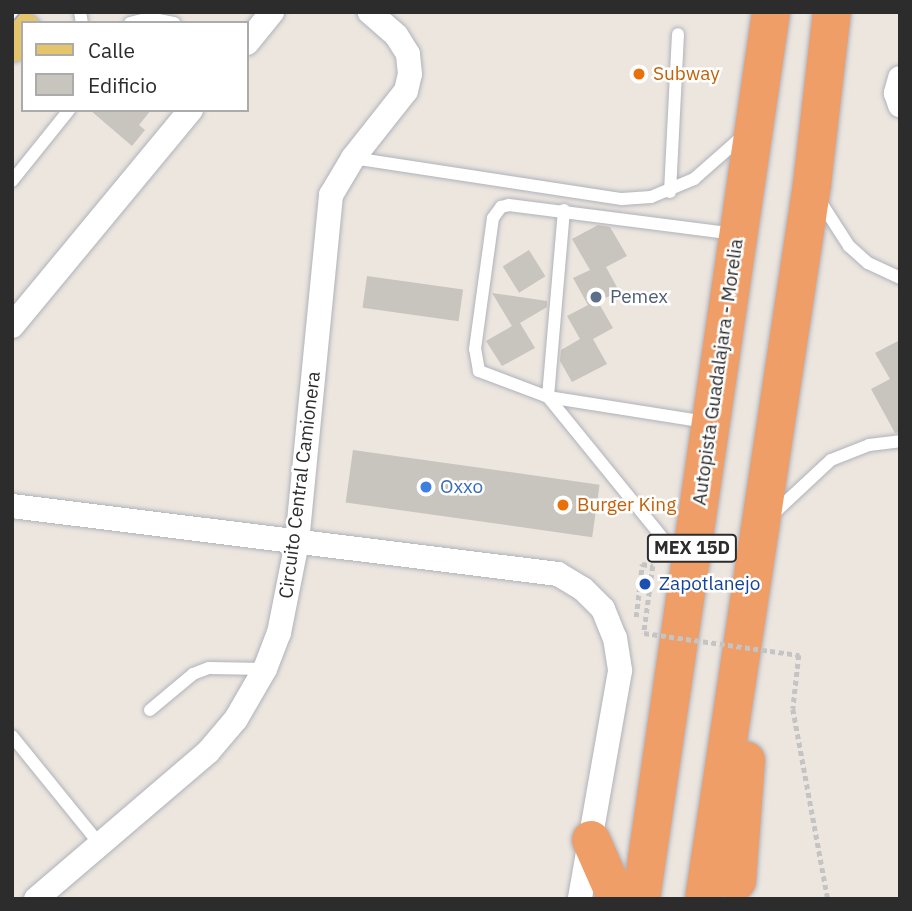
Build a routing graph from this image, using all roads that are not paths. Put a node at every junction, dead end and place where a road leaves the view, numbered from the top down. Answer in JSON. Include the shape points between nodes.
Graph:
{"nodes":[{"id":1,"x":272,"y":12,"type":"edge"},
{"id":2,"x":370,"y":12,"type":"edge"},
{"id":3,"x":771,"y":12,"type":"edge"},
{"id":4,"x":832,"y":12,"type":"edge"},
{"id":5,"x":138,"y":21,"type":"edge"},
{"id":6,"x":164,"y":21,"type":"edge"},
{"id":7,"x":678,"y":34,"type":"dead end"},
{"id":8,"x":248,"y":42,"type":"edge"},
{"id":9,"x":900,"y":78,"type":"edge"},
{"id":10,"x":900,"y":105,"type":"edge"},
{"id":11,"x":67,"y":112,"type":"edge"},
{"id":12,"x":189,"y":112,"type":"edge"},
{"id":13,"x":755,"y":123,"type":"junction"},
{"id":14,"x":354,"y":158,"type":"junction"},
{"id":15,"x":12,"y":181,"type":"edge"},
{"id":16,"x":812,"y":184,"type":"junction"},
{"id":17,"x":670,"y":192,"type":"junction"},
{"id":18,"x":564,"y":210,"type":"junction"},
{"id":19,"x":739,"y":234,"type":"junction"},
{"id":20,"x":900,"y":278,"type":"edge"},
{"id":21,"x":12,"y":326,"type":"edge"},
{"id":22,"x":548,"y":397,"type":"junction"},
{"id":23,"x":711,"y":423,"type":"junction"},
{"id":24,"x":900,"y":441,"type":"edge"},
{"id":25,"x":12,"y":506,"type":"edge"},
{"id":26,"x":756,"y":532,"type":"junction"},
{"id":27,"x":297,"y":541,"type":"junction"},
{"id":28,"x":689,"y":571,"type":"junction"},
{"id":29,"x":265,"y":669,"type":"junction"},
{"id":30,"x":150,"y":710,"type":"dead end"},
{"id":31,"x":12,"y":736,"type":"edge"},
{"id":32,"x":591,"y":840,"type":"junction"},
{"id":33,"x":101,"y":847,"type":"junction"},
{"id":34,"x":721,"y":890,"type":"edge"},
{"id":35,"x":36,"y":899,"type":"edge"},
{"id":36,"x":580,"y":899,"type":"edge"},
{"id":37,"x":617,"y":899,"type":"edge"},
{"id":38,"x":641,"y":899,"type":"edge"}],
"edges":[{"from":1,"to":8,"type":"street"},
{"from":2,"to":14,"type":"street","name":"Circuito Central Camionera","via":[[396,35],[408,54],[410,74],[393,111]]},
{"from":3,"to":13,"type":"highway","name":"Autopista Guadalajara - Morelia","number":"MEX 15D"},
{"from":4,"to":16,"type":"highway","number":"MEX 15D"},
{"from":5,"to":6,"type":"lane"},
{"from":7,"to":17,"type":"lane"},
{"from":9,"to":10,"type":"street","via":[[896,93]]},
{"from":11,"to":15,"type":"lane"},
{"from":12,"to":21,"type":"street"},
{"from":13,"to":17,"type":"lane","via":[[694,179]]},
{"from":13,"to":19,"type":"highway","name":"Autopista Guadalajara - Morelia","number":"MEX 15D"},
{"from":14,"to":17,"type":"lane","via":[[622,199]]},
{"from":14,"to":27,"type":"street","name":"Circuito Central Camionera","via":[[331,195]]},
{"from":16,"to":20,"type":"lane","via":[[849,246],[867,263]]},
{"from":16,"to":26,"type":"highway","number":"MEX 15D"},
{"from":18,"to":19,"type":"lane"},
{"from":18,"to":22,"type":"lane"},
{"from":18,"to":22,"type":"lane","via":[[509,205],[496,211],[475,349],[480,371],[487,377]]},
{"from":19,"to":23,"type":"highway","name":"Autopista Guadalajara - Morelia","number":"MEX 15D"},
{"from":22,"to":23,"type":"lane"},
{"from":22,"to":28,"type":"lane"},
{"from":23,"to":28,"type":"highway","name":"Autopista Guadalajara - Morelia","number":"MEX 15D"},
{"from":24,"to":26,"type":"lane","via":[[831,460]]},
{"from":25,"to":27,"type":"street"},
{"from":26,"to":34,"type":"highway","number":"MEX 15D","via":[[746,597]]},
{"from":27,"to":29,"type":"street","name":"Circuito Central Camionera","via":[[282,622]]},
{"from":27,"to":32,"type":"street","via":[[558,574],[583,589],[603,609],[621,671]]},
{"from":28,"to":38,"type":"highway","name":"Autopista Guadalajara - Morelia","number":"MEX 15D"},
{"from":29,"to":30,"type":"lane","via":[[209,668],[193,674]]},
{"from":29,"to":33,"type":"street","name":"Circuito Central Camionera","via":[[236,719],[208,751]]},
{"from":31,"to":33,"type":"lane"},
{"from":32,"to":36,"type":"street"},
{"from":32,"to":37,"type":"highway"},
{"from":33,"to":35,"type":"street","name":"Circuito Central Camionera"}]}
